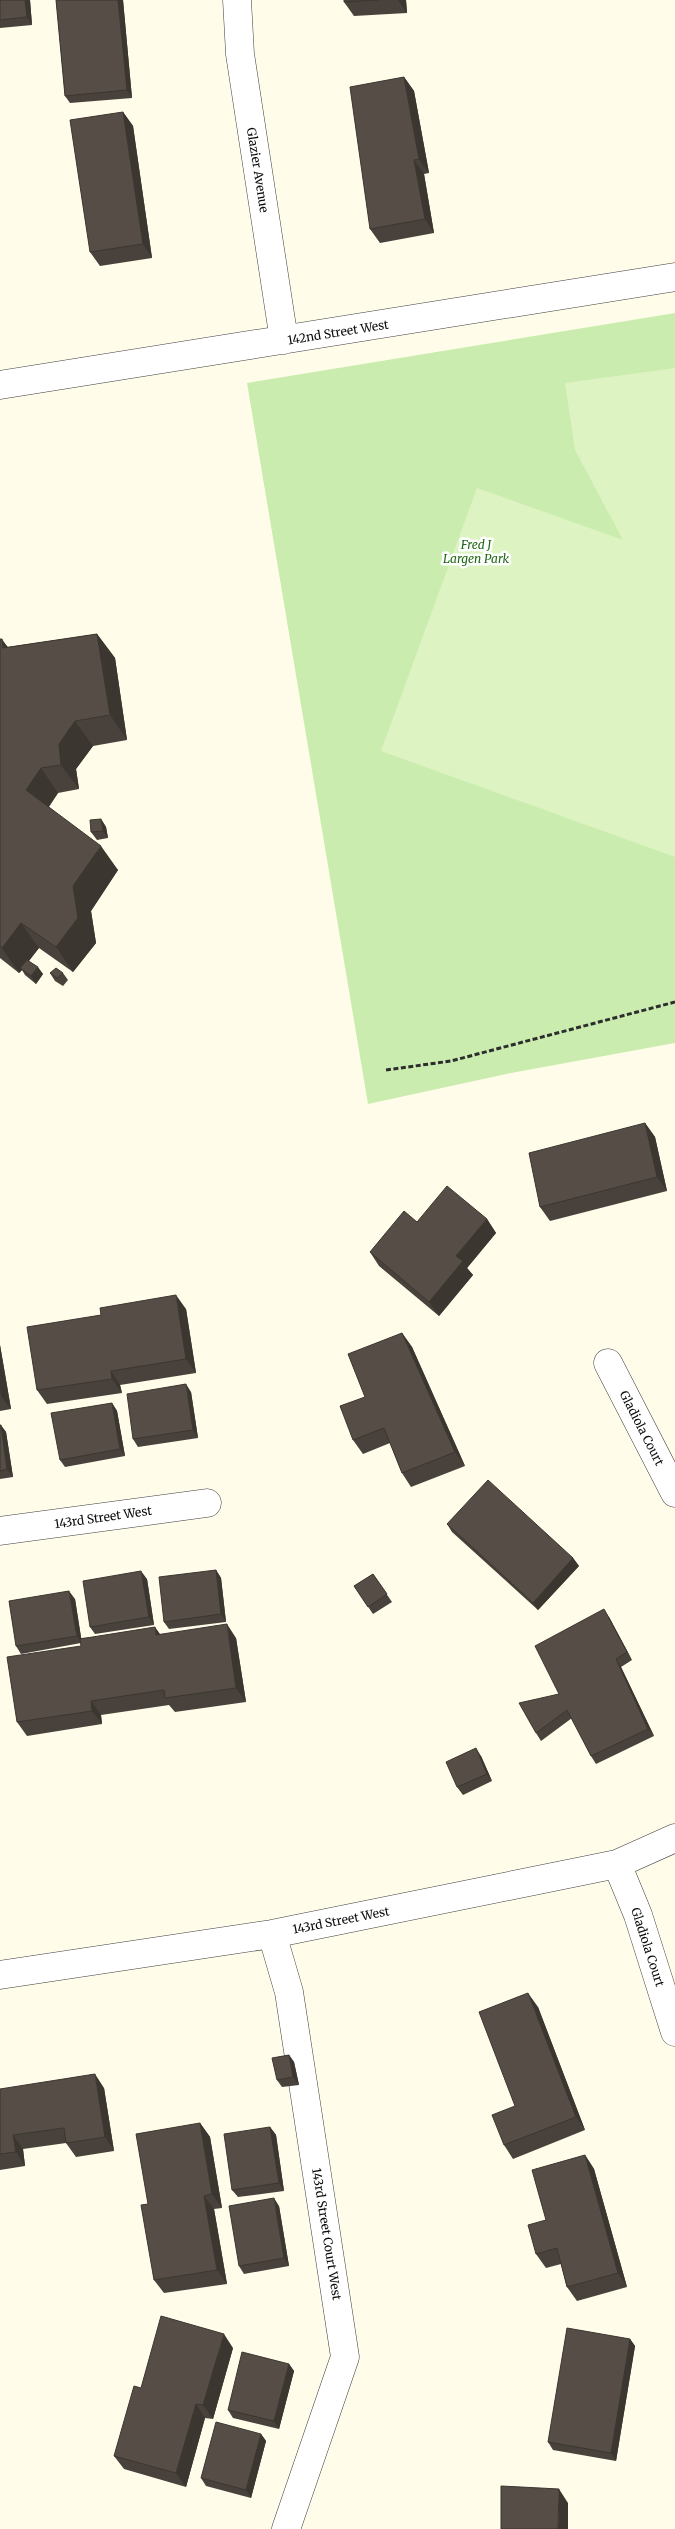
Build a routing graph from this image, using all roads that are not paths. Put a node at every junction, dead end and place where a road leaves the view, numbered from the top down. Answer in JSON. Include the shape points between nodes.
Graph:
{"nodes":[{"id":1,"x":237,"y":0,"type":"edge"},
{"id":2,"x":675,"y":277,"type":"edge"},
{"id":3,"x":284,"y":340,"type":"junction"},
{"id":4,"x":0,"y":385,"type":"edge"},
{"id":5,"x":608,"y":1363,"type":"dead end"},
{"id":6,"x":675,"y":1493,"type":"edge"},
{"id":7,"x":207,"y":1503,"type":"dead end"},
{"id":8,"x":0,"y":1531,"type":"edge"},
{"id":9,"x":675,"y":1838,"type":"edge"},
{"id":10,"x":617,"y":1864,"type":"junction"},
{"id":11,"x":272,"y":1934,"type":"junction"},
{"id":12,"x":0,"y":1975,"type":"edge"},
{"id":13,"x":675,"y":2032,"type":"edge"},
{"id":14,"x":286,"y":2529,"type":"edge"}],
"edges":[{"from":1,"to":3,"type":"street","name":"Glazier Avenue","via":[[240,54]]},
{"from":2,"to":3,"type":"street","name":"142nd Street West"},
{"from":3,"to":4,"type":"street","name":"142nd Street West"},
{"from":5,"to":6,"type":"street","name":"Gladiola Court"},
{"from":7,"to":8,"type":"street","name":"143rd Street West"},
{"from":9,"to":10,"type":"street","name":"143rd Street West"},
{"from":10,"to":11,"type":"street","name":"143rd Street West"},
{"from":10,"to":13,"type":"street","name":"Gladiola Court","via":[[638,1915]]},
{"from":11,"to":12,"type":"street","name":"143rd Street West"},
{"from":11,"to":14,"type":"street","name":"143rd Street Court West","via":[[289,1992],[345,2358]]}]}
